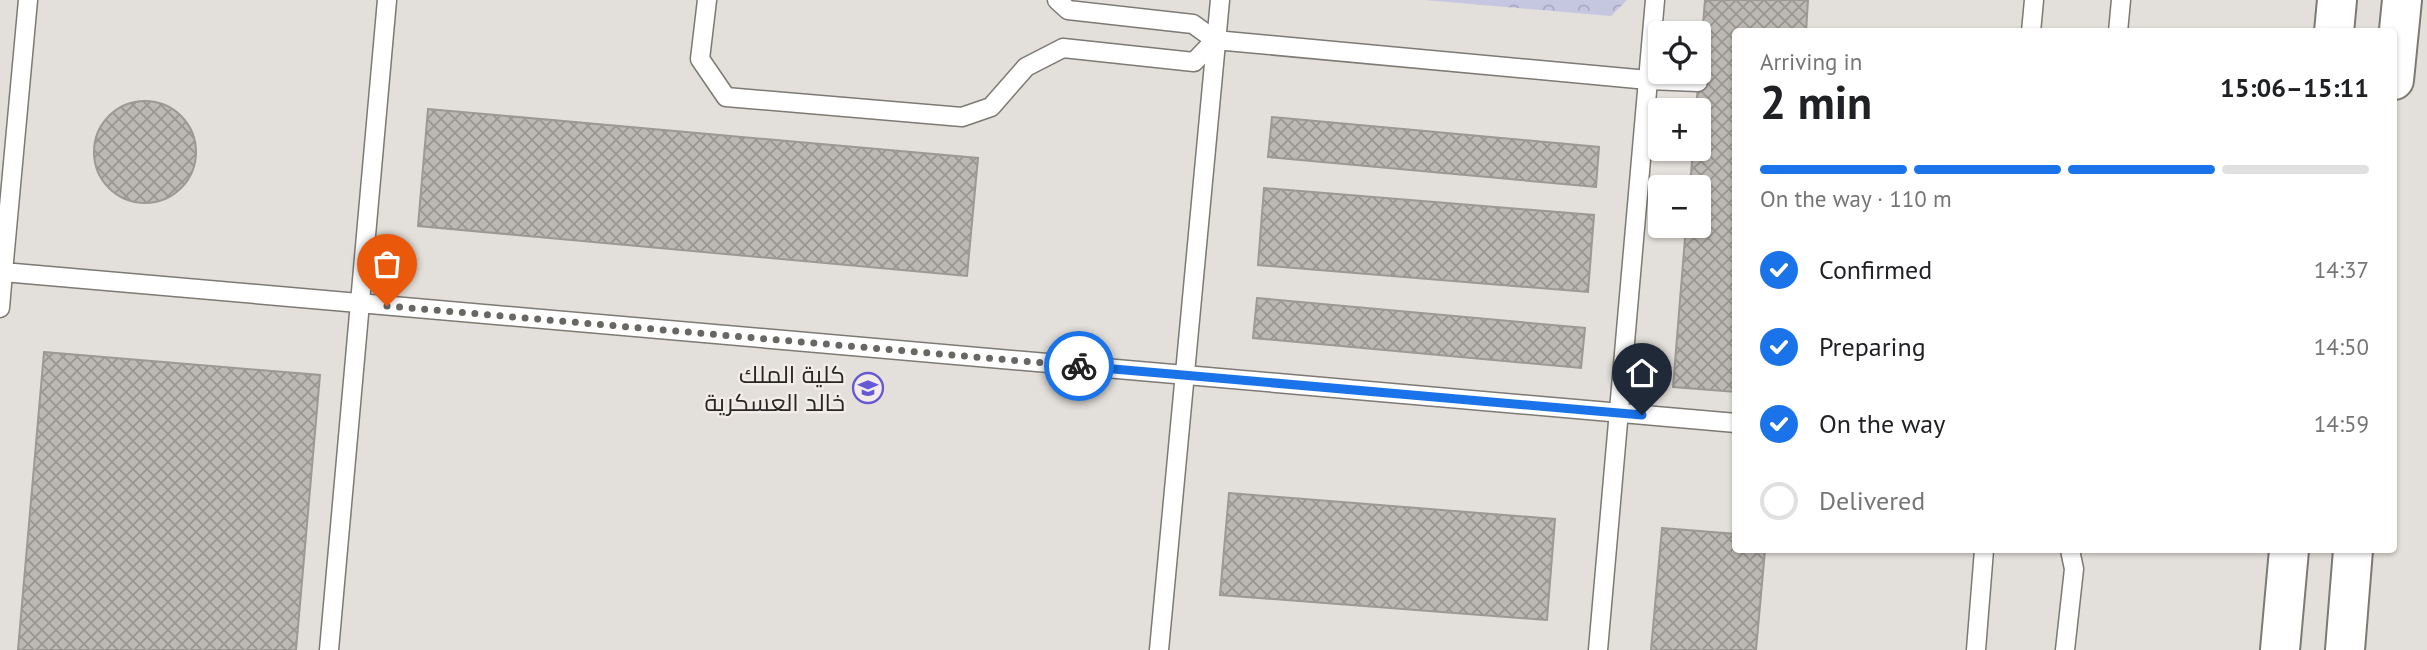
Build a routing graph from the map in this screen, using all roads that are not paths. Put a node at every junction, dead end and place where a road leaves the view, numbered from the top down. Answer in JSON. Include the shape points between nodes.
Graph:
{"nodes":[{"id":1,"x":28,"y":0,"type":"edge"},
{"id":2,"x":387,"y":0,"type":"edge"},
{"id":3,"x":707,"y":0,"type":"edge"},
{"id":4,"x":1057,"y":0,"type":"edge"},
{"id":5,"x":1220,"y":0,"type":"edge"},
{"id":6,"x":1655,"y":0,"type":"edge"},
{"id":7,"x":2034,"y":0,"type":"edge"},
{"id":8,"x":2121,"y":0,"type":"edge"},
{"id":9,"x":2337,"y":0,"type":"edge"},
{"id":10,"x":2402,"y":0,"type":"edge"},
{"id":11,"x":1653,"y":21,"type":"edge"},
{"id":12,"x":2031,"y":28,"type":"edge"},
{"id":13,"x":2118,"y":28,"type":"edge"},
{"id":14,"x":2334,"y":28,"type":"edge"},
{"id":15,"x":1215,"y":40,"type":"junction"},
{"id":16,"x":2397,"y":50,"type":"edge"},
{"id":17,"x":1648,"y":80,"type":"joint"},
{"id":18,"x":2,"y":272,"type":"edge"},
{"id":19,"x":359,"y":303,"type":"junction"},
{"id":20,"x":0,"y":308,"type":"edge"},
{"id":21,"x":1183,"y":376,"type":"junction"},
{"id":22,"x":1619,"y":414,"type":"junction"},
{"id":23,"x":1732,"y":423,"type":"edge"},
{"id":24,"x":1984,"y":553,"type":"edge"},
{"id":25,"x":2071,"y":553,"type":"edge"},
{"id":26,"x":2289,"y":553,"type":"edge"},
{"id":27,"x":2353,"y":553,"type":"edge"},
{"id":28,"x":329,"y":650,"type":"edge"},
{"id":29,"x":1159,"y":650,"type":"edge"},
{"id":30,"x":1598,"y":650,"type":"edge"},
{"id":31,"x":1976,"y":650,"type":"edge"},
{"id":32,"x":2065,"y":650,"type":"edge"},
{"id":33,"x":2280,"y":650,"type":"edge"},
{"id":34,"x":2345,"y":650,"type":"edge"}],
"edges":[{"from":1,"to":18,"type":"lane"},
{"from":2,"to":19,"type":"lane"},
{"from":3,"to":15,"type":"lane","via":[[699,59],[726,97],[948,116],[962,117],[991,107],[1026,67],[1063,48],[1194,62]]},
{"from":4,"to":15,"type":"lane","via":[[1068,10],[1193,24]]},
{"from":5,"to":15,"type":"lane"},
{"from":6,"to":11,"type":"lane"},
{"from":7,"to":12,"type":"lane"},
{"from":8,"to":13,"type":"lane"},
{"from":9,"to":14,"type":"main road"},
{"from":10,"to":16,"type":"main road"},
{"from":15,"to":17,"type":"lane"},
{"from":15,"to":21,"type":"lane"},
{"from":17,"to":22,"type":"lane"},
{"from":18,"to":19,"type":"lane"},
{"from":18,"to":20,"type":"lane"},
{"from":19,"to":21,"type":"lane"},
{"from":19,"to":28,"type":"lane"},
{"from":21,"to":22,"type":"lane"},
{"from":21,"to":29,"type":"lane"},
{"from":22,"to":23,"type":"lane"},
{"from":22,"to":30,"type":"lane"},
{"from":24,"to":31,"type":"lane"},
{"from":25,"to":32,"type":"lane","via":[[2074,569]]},
{"from":26,"to":33,"type":"main road"},
{"from":27,"to":34,"type":"main road"}]}
